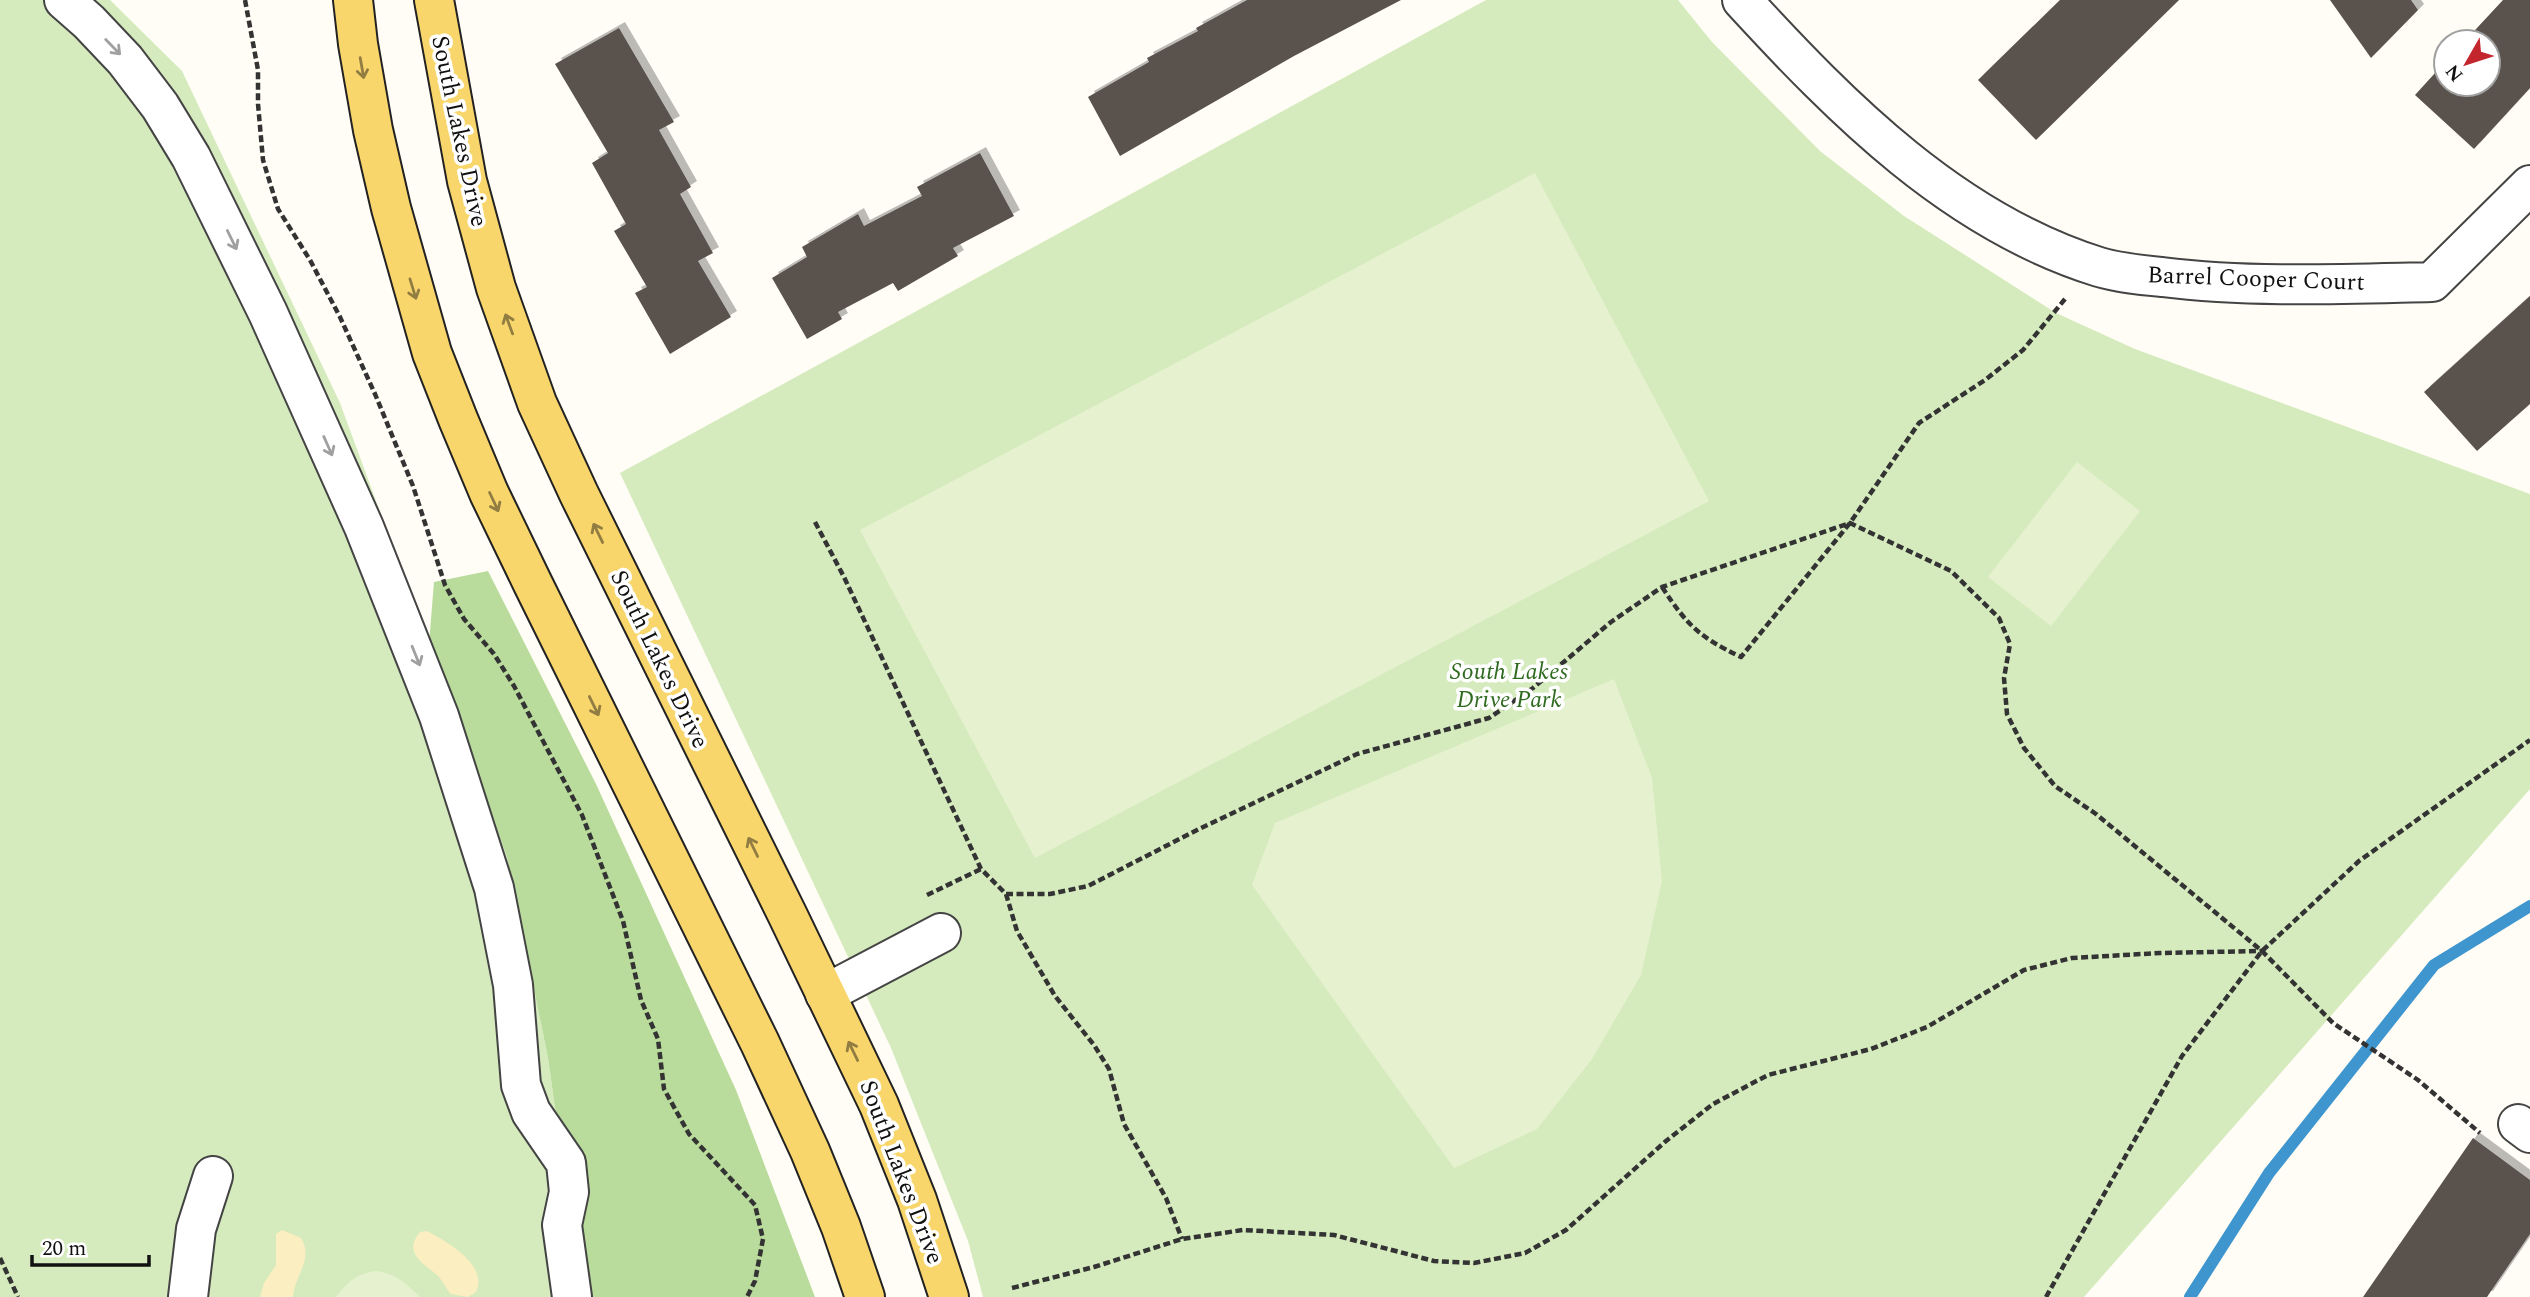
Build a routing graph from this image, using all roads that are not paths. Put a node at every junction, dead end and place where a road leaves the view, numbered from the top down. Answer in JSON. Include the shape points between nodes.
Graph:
{"nodes":[{"id":1,"x":64,"y":0,"type":"edge"},
{"id":2,"x":353,"y":0,"type":"edge"},
{"id":3,"x":434,"y":0,"type":"edge"},
{"id":4,"x":1742,"y":0,"type":"edge"},
{"id":5,"x":2530,"y":185,"type":"edge"},
{"id":6,"x":941,"y":933,"type":"dead end"},
{"id":7,"x":825,"y":994,"type":"junction"},
{"id":8,"x":213,"y":1176,"type":"dead end"},
{"id":9,"x":188,"y":1297,"type":"edge"},
{"id":10,"x":572,"y":1297,"type":"edge"},
{"id":11,"x":865,"y":1297,"type":"edge"},
{"id":12,"x":949,"y":1297,"type":"edge"}],
"edges":[{"from":1,"to":10,"type":"street","one_way":true,"via":[[125,60],[191,157],[365,527],[434,703],[494,888],[513,985],[521,1085],[531,1112],[566,1163],[569,1192],[562,1225]]},
{"from":2,"to":11,"type":"main road","one_way":true,"via":[[373,130],[391,208],[432,353],[453,408],[522,562],[788,1103]]},
{"from":7,"to":3,"type":"main road","name":"South Lakes Drive","one_way":true,"via":[[537,403],[496,288],[467,181]]},
{"from":4,"to":5,"type":"street","name":"Barrel Cooper Court","via":[[1804,68],[1937,183],[2020,235],[2100,267],[2190,281],[2432,282]]},
{"from":6,"to":7,"type":"street"},
{"from":12,"to":7,"type":"main road","name":"South Lakes Drive","one_way":true,"via":[[879,1105]]},
{"from":8,"to":9,"type":"street","via":[[196,1229]]}]}
